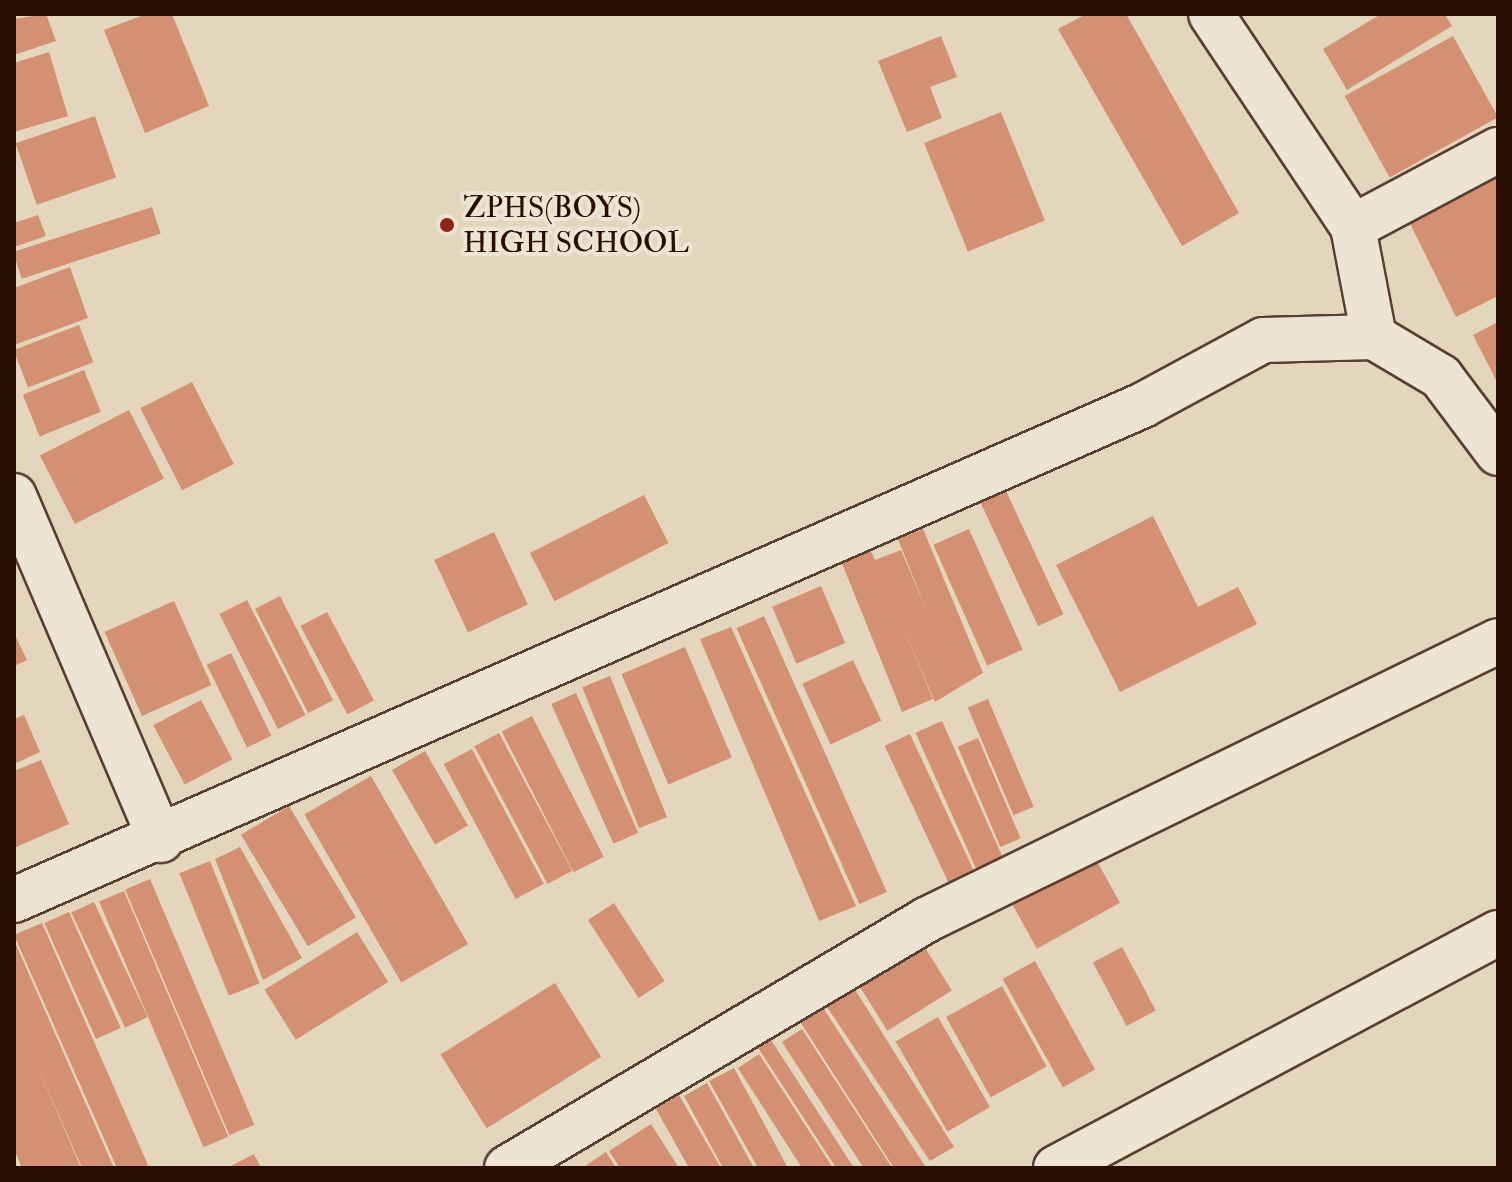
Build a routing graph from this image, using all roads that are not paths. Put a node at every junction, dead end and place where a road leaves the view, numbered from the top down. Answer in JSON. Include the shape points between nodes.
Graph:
{"nodes":[{"id":1,"x":1211,"y":14,"type":"edge"},
{"id":2,"x":1498,"y":150,"type":"edge"},
{"id":3,"x":1353,"y":227,"type":"junction"},
{"id":4,"x":1374,"y":337,"type":"junction"},
{"id":5,"x":1498,"y":453,"type":"edge"},
{"id":6,"x":14,"y":496,"type":"edge"},
{"id":7,"x":1498,"y":641,"type":"edge"},
{"id":8,"x":161,"y":840,"type":"junction"},
{"id":9,"x":14,"y":900,"type":"edge"},
{"id":10,"x":1498,"y":933,"type":"edge"},
{"id":11,"x":507,"y":1168,"type":"edge"},
{"id":12,"x":1056,"y":1168,"type":"edge"}],
"edges":[{"from":1,"to":3,"type":"street"},
{"from":2,"to":3,"type":"street"},
{"from":3,"to":4,"type":"street"},
{"from":4,"to":5,"type":"street","via":[[1441,377]]},
{"from":4,"to":8,"type":"street","via":[[1263,340],[1143,405]]},
{"from":6,"to":8,"type":"street"},
{"from":7,"to":11,"type":"street","via":[[926,920]]},
{"from":8,"to":9,"type":"street"},
{"from":10,"to":12,"type":"street"}]}
